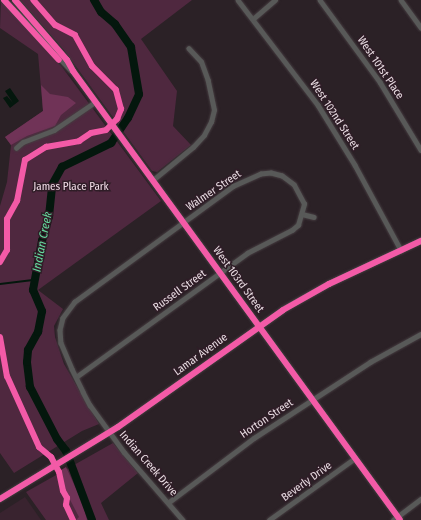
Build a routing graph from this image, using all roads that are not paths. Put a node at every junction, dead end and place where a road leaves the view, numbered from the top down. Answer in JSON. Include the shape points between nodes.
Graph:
{"nodes":[{"id":1,"x":4,"y":0,"type":"edge"},
{"id":2,"x":15,"y":0,"type":"edge"},
{"id":3,"x":238,"y":0,"type":"edge"},
{"id":4,"x":276,"y":0,"type":"edge"},
{"id":5,"x":320,"y":0,"type":"edge"},
{"id":6,"x":401,"y":0,"type":"edge"},
{"id":7,"x":253,"y":19,"type":"junction"},
{"id":8,"x":421,"y":28,"type":"edge"},
{"id":9,"x":189,"y":49,"type":"dead end"},
{"id":10,"x":73,"y":72,"type":"junction"},
{"id":11,"x":95,"y":102,"type":"junction"},
{"id":12,"x":16,"y":148,"type":"dead end"},
{"id":13,"x":421,"y":150,"type":"edge"},
{"id":14,"x":153,"y":180,"type":"junction"},
{"id":15,"x":302,"y":214,"type":"junction"},
{"id":16,"x":314,"y":217,"type":"dead end"},
{"id":17,"x":183,"y":223,"type":"junction"},
{"id":18,"x":421,"y":241,"type":"edge"},
{"id":19,"x":401,"y":250,"type":"junction"},
{"id":20,"x":220,"y":273,"type":"junction"},
{"id":21,"x":67,"y":311,"type":"joint"},
{"id":22,"x":259,"y":326,"type":"junction"},
{"id":23,"x":421,"y":334,"type":"edge"},
{"id":24,"x":76,"y":377,"type":"junction"},
{"id":25,"x":312,"y":400,"type":"junction"},
{"id":26,"x":109,"y":433,"type":"junction"},
{"id":27,"x":355,"y":458,"type":"junction"},
{"id":28,"x":0,"y":499,"type":"edge"},
{"id":29,"x":421,"y":499,"type":"edge"},
{"id":30,"x":169,"y":502,"type":"junction"},
{"id":31,"x":397,"y":519,"type":"edge"},
{"id":32,"x":183,"y":520,"type":"edge"},
{"id":33,"x":269,"y":520,"type":"edge"}],
"edges":[{"from":1,"to":10,"type":"main road","name":"West 103rd Street"},
{"from":2,"to":10,"type":"main road","name":"West 103rd Street","via":[[50,36]]},
{"from":3,"to":7,"type":"street","name":"West 102nd Street"},
{"from":4,"to":7,"type":"street"},
{"from":5,"to":13,"type":"street","name":"West 101st Place","via":[[380,82]]},
{"from":6,"to":8,"type":"street"},
{"from":7,"to":19,"type":"street","name":"West 102nd Street","via":[[326,117]]},
{"from":9,"to":14,"type":"street","via":[[201,62],[208,81],[214,110],[211,122],[201,139]]},
{"from":10,"to":11,"type":"main road","name":"West 103rd Street"},
{"from":11,"to":12,"type":"street","via":[[54,130],[23,142]]},
{"from":11,"to":14,"type":"main road","name":"West 103rd Street"},
{"from":14,"to":17,"type":"main road","name":"West 103rd Street"},
{"from":15,"to":16,"type":"street"},
{"from":15,"to":17,"type":"street","name":"Walmer Street","via":[[304,204],[294,185],[282,176],[271,173],[261,174],[234,186]]},
{"from":15,"to":20,"type":"street","name":"Russell Street","via":[[298,225],[288,233],[247,253]]},
{"from":17,"to":20,"type":"main road","name":"West 103rd Street"},
{"from":17,"to":21,"type":"street","name":"Walmer Street","via":[[75,302]]},
{"from":18,"to":19,"type":"street","name":"Lamar Avenue"},
{"from":19,"to":22,"type":"street","name":"Lamar Avenue","via":[[330,284]]},
{"from":20,"to":22,"type":"main road","name":"West 103rd Street"},
{"from":20,"to":24,"type":"street","name":"Russell Street"},
{"from":21,"to":24,"type":"street","name":"Indian Creek Drive","via":[[60,335]]},
{"from":22,"to":25,"type":"main road","name":"West 103rd Street"},
{"from":22,"to":26,"type":"street","name":"Lamar Avenue"},
{"from":23,"to":25,"type":"street","name":"Horton Street","via":[[370,362]]},
{"from":24,"to":26,"type":"street","name":"Indian Creek Drive"},
{"from":25,"to":27,"type":"main road","name":"West 103rd Street"},
{"from":25,"to":30,"type":"street","name":"Horton Street","via":[[219,462]]},
{"from":26,"to":28,"type":"street","name":"Lamar Avenue"},
{"from":26,"to":30,"type":"street","name":"Indian Creek Drive"},
{"from":27,"to":31,"type":"main road","name":"West 103rd Street"},
{"from":27,"to":33,"type":"street","name":"Beverly Drive"},
{"from":29,"to":31,"type":"street"},
{"from":30,"to":32,"type":"street","name":"Indian Creek Drive"}]}
